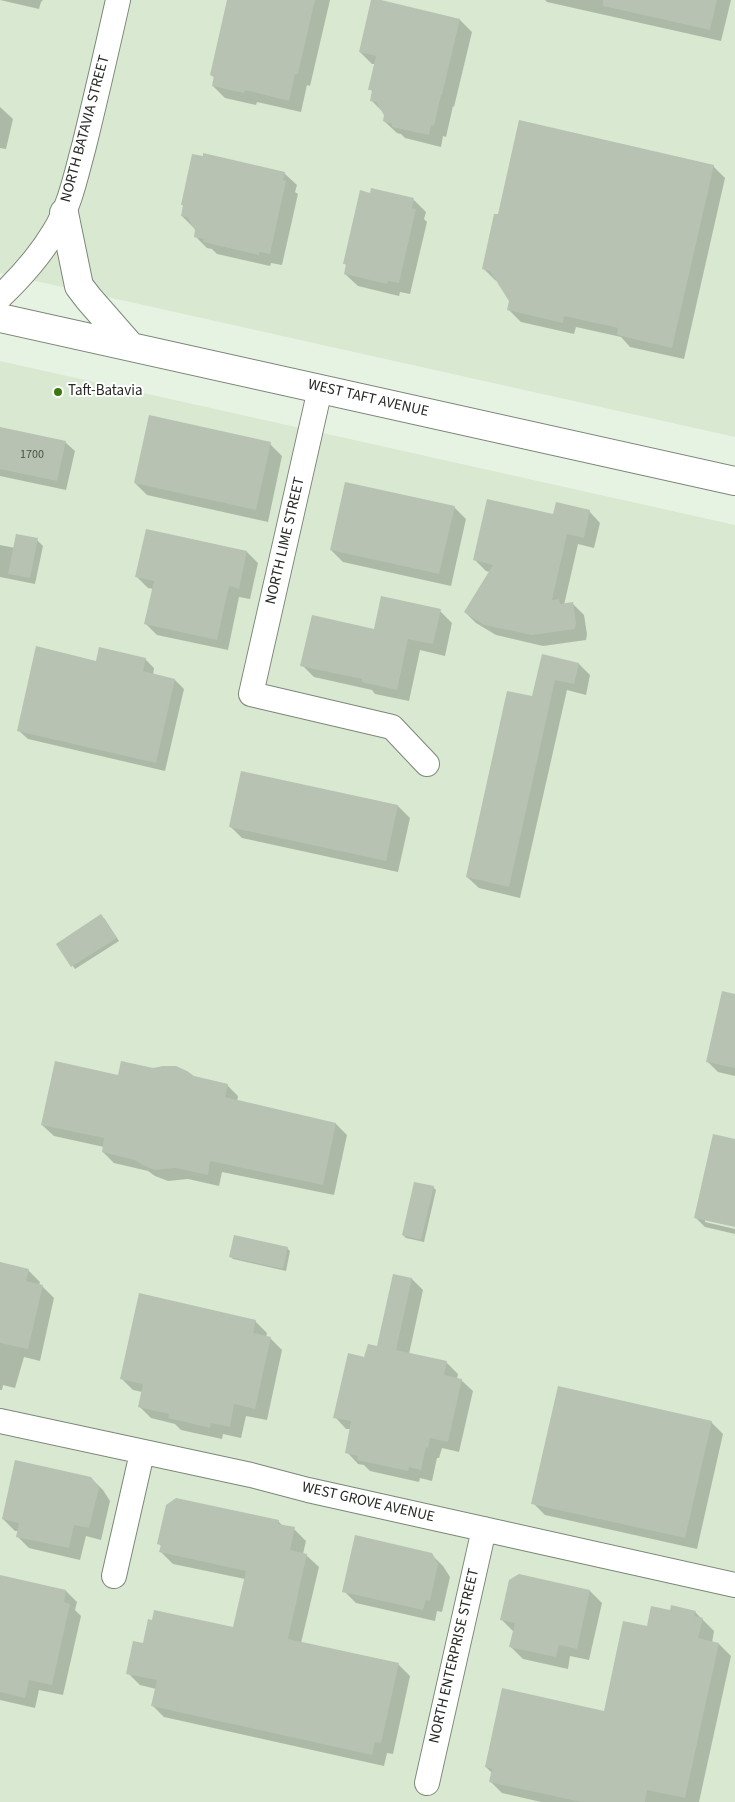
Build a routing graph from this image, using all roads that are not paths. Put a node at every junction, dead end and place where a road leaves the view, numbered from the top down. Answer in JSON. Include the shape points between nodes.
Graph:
{"nodes":[{"id":1,"x":118,"y":0,"type":"edge"},
{"id":2,"x":64,"y":213,"type":"junction"},
{"id":3,"x":0,"y":297,"type":"edge"},
{"id":4,"x":0,"y":318,"type":"edge"},
{"id":5,"x":131,"y":347,"type":"junction"},
{"id":6,"x":320,"y":389,"type":"junction"},
{"id":7,"x":735,"y":481,"type":"edge"},
{"id":8,"x":427,"y":764,"type":"dead end"},
{"id":9,"x":0,"y":1421,"type":"edge"},
{"id":10,"x":142,"y":1453,"type":"junction"},
{"id":11,"x":484,"y":1529,"type":"junction"},
{"id":12,"x":114,"y":1576,"type":"dead end"},
{"id":13,"x":735,"y":1585,"type":"edge"},
{"id":14,"x":427,"y":1783,"type":"dead end"}],
"edges":[{"from":1,"to":2,"type":"street","name":"NORTH BATAVIA STREET"},
{"from":2,"to":3,"type":"street","name":"NORTH BATAVIA STREET","via":[[37,258]]},
{"from":2,"to":5,"type":"main road","via":[[79,286]]},
{"from":4,"to":5,"type":"main road","name":"WEST TAFT AVENUE"},
{"from":5,"to":6,"type":"main road","name":"WEST TAFT AVENUE"},
{"from":6,"to":7,"type":"main road","name":"WEST TAFT AVENUE"},
{"from":6,"to":8,"type":"street","name":"NORTH LIME STREET","via":[[251,694],[392,727]]},
{"from":9,"to":10,"type":"street","name":"WEST GROVE AVENUE"},
{"from":10,"to":11,"type":"street","name":"WEST GROVE AVENUE"},
{"from":10,"to":12,"type":"street"},
{"from":11,"to":13,"type":"street","name":"WEST GROVE AVENUE"},
{"from":11,"to":14,"type":"street","name":"NORTH ENTERPRISE STREET"}]}
